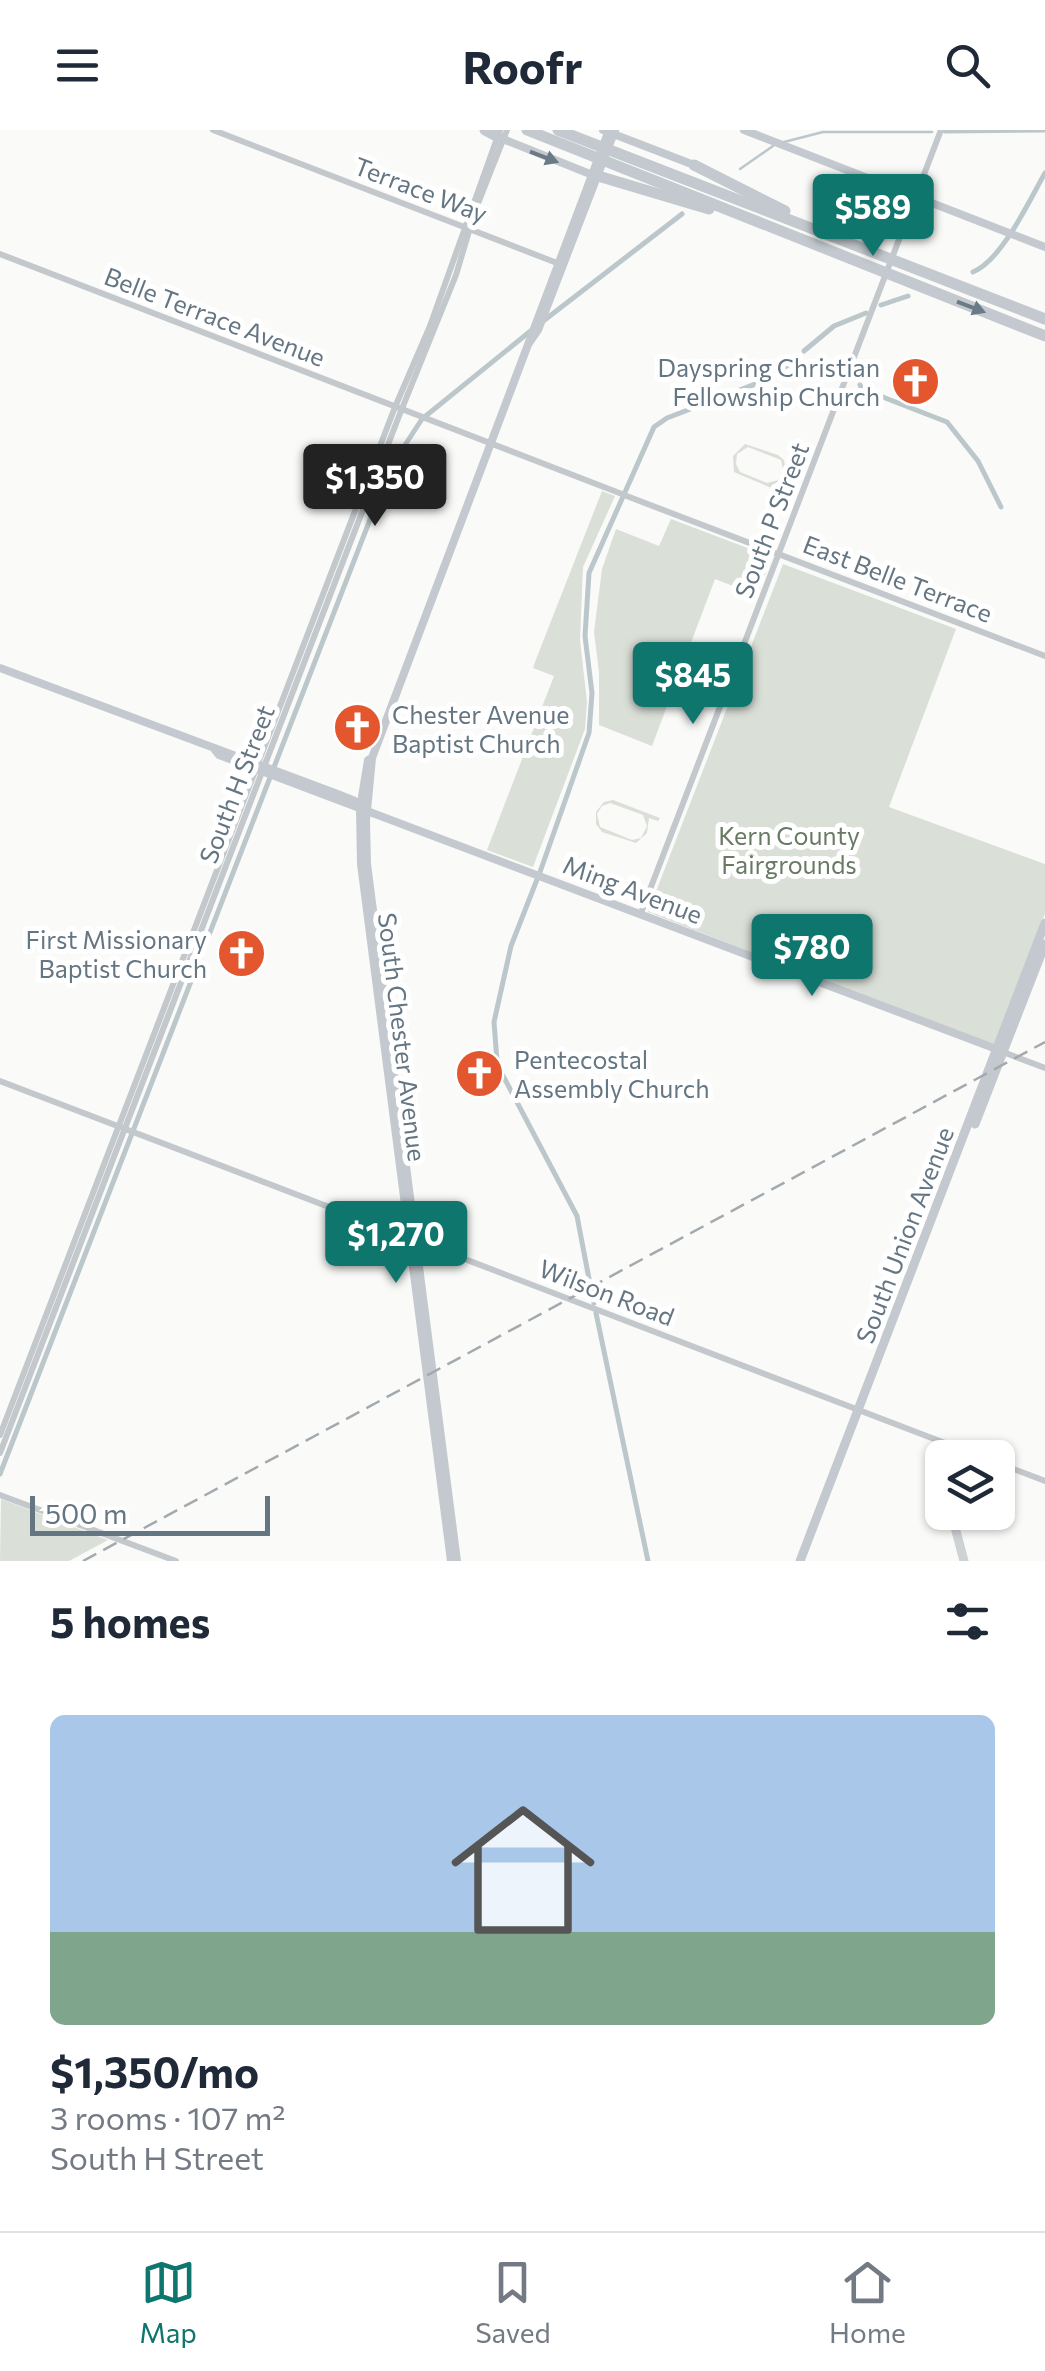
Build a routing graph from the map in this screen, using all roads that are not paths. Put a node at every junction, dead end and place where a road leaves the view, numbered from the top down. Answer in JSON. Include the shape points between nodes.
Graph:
{"nodes":[{"id":1,"x":214,"y":130,"type":"edge"},
{"id":2,"x":485,"y":130,"type":"edge"},
{"id":3,"x":527,"y":130,"type":"edge"},
{"id":4,"x":558,"y":130,"type":"edge"},
{"id":5,"x":744,"y":130,"type":"edge"},
{"id":6,"x":941,"y":130,"type":"edge"},
{"id":7,"x":501,"y":134,"type":"edge"},
{"id":8,"x":609,"y":134,"type":"edge"},
{"id":9,"x":694,"y":165,"type":"joint"},
{"id":10,"x":596,"y":172,"type":"junction"},
{"id":11,"x":914,"y":197,"type":"junction"},
{"id":12,"x":766,"y":225,"type":"junction"},
{"id":13,"x":468,"y":228,"type":"junction"},
{"id":14,"x":572,"y":232,"type":"junction"},
{"id":15,"x":832,"y":236,"type":"junction"},
{"id":16,"x":1045,"y":247,"type":"edge"},
{"id":17,"x":0,"y":254,"type":"edge"},
{"id":18,"x":560,"y":264,"type":"junction"},
{"id":19,"x":539,"y":319,"type":"junction"},
{"id":20,"x":1045,"y":319,"type":"edge"},
{"id":21,"x":1045,"y":336,"type":"edge"},
{"id":22,"x":398,"y":408,"type":"junction"},
{"id":23,"x":490,"y":444,"type":"junction"},
{"id":24,"x":779,"y":554,"type":"junction"},
{"id":25,"x":1045,"y":656,"type":"edge"},
{"id":26,"x":0,"y":668,"type":"edge"},
{"id":27,"x":284,"y":698,"type":"junction"},
{"id":28,"x":282,"y":722,"type":"junction"},
{"id":29,"x":265,"y":770,"type":"junction"},
{"id":30,"x":363,"y":810,"type":"junction"},
{"id":31,"x":641,"y":913,"type":"junction"},
{"id":32,"x":1045,"y":924,"type":"edge"},
{"id":33,"x":1045,"y":944,"type":"edge"},
{"id":34,"x":1000,"y":1051,"type":"junction"},
{"id":35,"x":1045,"y":1068,"type":"edge"},
{"id":36,"x":0,"y":1080,"type":"edge"},
{"id":37,"x":128,"y":1130,"type":"junction"},
{"id":38,"x":966,"y":1139,"type":"junction"},
{"id":39,"x":412,"y":1238,"type":"junction"},
{"id":40,"x":916,"y":1268,"type":"junction"},
{"id":41,"x":861,"y":1410,"type":"junction"},
{"id":42,"x":0,"y":1435,"type":"edge"},
{"id":43,"x":938,"y":1440,"type":"edge"},
{"id":44,"x":0,"y":1453,"type":"edge"},
{"id":45,"x":1015,"y":1470,"type":"edge"},
{"id":46,"x":1045,"y":1481,"type":"edge"},
{"id":47,"x":0,"y":1495,"type":"edge"},
{"id":48,"x":176,"y":1561,"type":"edge"},
{"id":49,"x":454,"y":1561,"type":"edge"},
{"id":50,"x":804,"y":1561,"type":"edge"}],
"edges":[{"from":1,"to":13,"type":"street","name":"Terrace Way"},
{"from":2,"to":7,"type":"highway"},
{"from":3,"to":12,"type":"highway"},
{"from":4,"to":15,"type":"highway"},
{"from":5,"to":11,"type":"main road"},
{"from":6,"to":11,"type":"street","name":"South P Street"},
{"from":7,"to":10,"type":"main road","one_way":true},
{"from":7,"to":13,"type":"street","name":"South H Street"},
{"from":8,"to":9,"type":"main road"},
{"from":8,"to":10,"type":"main road","name":"South Chester Avenue"},
{"from":9,"to":15,"type":"highway"},
{"from":10,"to":12,"type":"highway"},
{"from":10,"to":14,"type":"main road","name":"South Chester Avenue"},
{"from":10,"to":14,"type":"main road","name":"South Chester Avenue"},
{"from":11,"to":16,"type":"main road"},
{"from":11,"to":24,"type":"street","name":"South P Street"},
{"from":12,"to":21,"type":"highway","one_way":true},
{"from":13,"to":18,"type":"street","name":"Terrace Way"},
{"from":13,"to":22,"type":"street","name":"South H Street","via":[[444,307]]},
{"from":14,"to":18,"type":"main road","name":"South Chester Avenue"},
{"from":15,"to":20,"type":"highway"},
{"from":17,"to":22,"type":"street","name":"Belle Terrace Avenue"},
{"from":18,"to":19,"type":"main road","name":"South Chester Avenue"},
{"from":18,"to":19,"type":"main road","name":"South Chester Avenue"},
{"from":19,"to":23,"type":"main road","name":"South Chester Avenue"},
{"from":22,"to":23,"type":"street","name":"Belle Terrace Avenue"},
{"from":22,"to":27,"type":"street","name":"South H Street"},
{"from":22,"to":28,"type":"street","name":"South H Street"},
{"from":23,"to":24,"type":"street","name":"East Belle Terrace"},
{"from":23,"to":30,"type":"main road","name":"South Chester Avenue","via":[[368,760]]},
{"from":24,"to":25,"type":"street","name":"East Belle Terrace"},
{"from":24,"to":31,"type":"street","name":"South P Street"},
{"from":26,"to":29,"type":"main road","name":"Ming Avenue"},
{"from":27,"to":28,"type":"street"},
{"from":27,"to":29,"type":"street","name":"South H Street"},
{"from":28,"to":29,"type":"street","name":"South H Street"},
{"from":29,"to":30,"type":"main road","name":"Ming Avenue"},
{"from":29,"to":37,"type":"street","name":"South H Street"},
{"from":30,"to":31,"type":"main road","name":"Ming Avenue"},
{"from":30,"to":39,"type":"main road","name":"South Chester Avenue","via":[[361,864]]},
{"from":31,"to":34,"type":"main road","name":"Ming Avenue"},
{"from":32,"to":34,"type":"main road","name":"South Union Avenue"},
{"from":33,"to":34,"type":"main road","name":"South Union Avenue"},
{"from":34,"to":35,"type":"street"},
{"from":34,"to":38,"type":"main road","name":"South Union Avenue"},
{"from":34,"to":38,"type":"main road","name":"South Union Avenue"},
{"from":36,"to":37,"type":"street","name":"Wilson Road"},
{"from":37,"to":39,"type":"street","name":"Wilson Road"},
{"from":37,"to":42,"type":"street","name":"South H Street"},
{"from":37,"to":44,"type":"street","name":"South H Street"},
{"from":38,"to":40,"type":"main road","name":"South Union Avenue"},
{"from":39,"to":41,"type":"street","name":"Wilson Road"},
{"from":39,"to":49,"type":"main road","name":"South Chester Avenue"},
{"from":40,"to":41,"type":"main road","name":"South Union Avenue"},
{"from":40,"to":41,"type":"main road","name":"South Union Avenue"},
{"from":41,"to":43,"type":"street","name":"Wilson Road"},
{"from":41,"to":50,"type":"main road","name":"South Union Avenue"},
{"from":45,"to":46,"type":"street"},
{"from":47,"to":48,"type":"street"}]}
